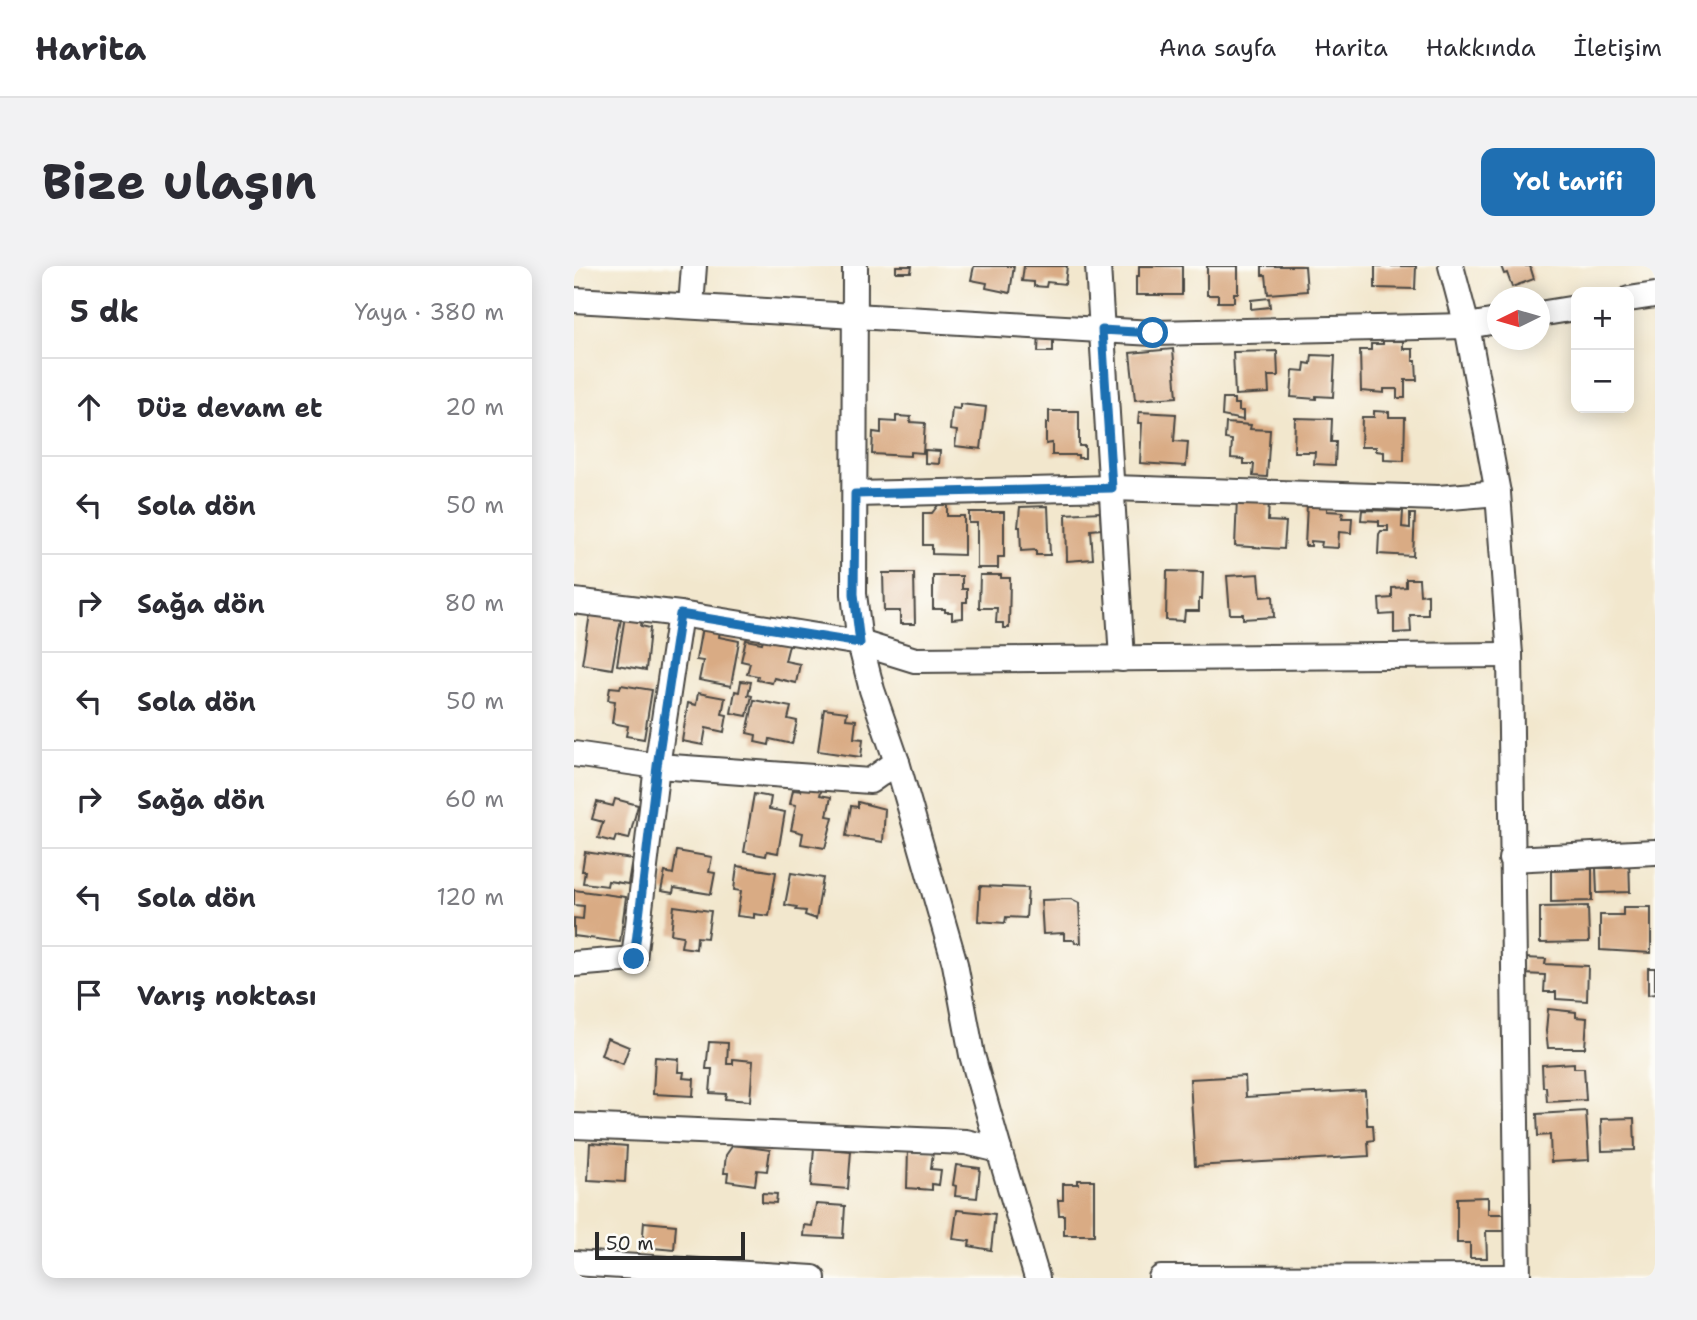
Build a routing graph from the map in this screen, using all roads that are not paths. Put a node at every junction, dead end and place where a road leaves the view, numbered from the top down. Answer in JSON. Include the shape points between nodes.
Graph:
{"nodes":[{"id":1,"x":694,"y":266,"type":"edge"},
{"id":2,"x":855,"y":266,"type":"edge"},
{"id":3,"x":1098,"y":266,"type":"edge"},
{"id":4,"x":1451,"y":266,"type":"edge"},
{"id":5,"x":1655,"y":295,"type":"edge"},
{"id":6,"x":1634,"y":298,"type":"edge"},
{"id":7,"x":574,"y":300,"type":"edge"},
{"id":8,"x":691,"y":306,"type":"junction"},
{"id":9,"x":1571,"y":309,"type":"edge"},
{"id":10,"x":1550,"y":312,"type":"edge"},
{"id":11,"x":855,"y":316,"type":"junction"},
{"id":12,"x":1487,"y":323,"type":"edge"},
{"id":13,"x":1467,"y":326,"type":"junction"},
{"id":14,"x":1102,"y":330,"type":"junction"},
{"id":15,"x":1112,"y":488,"type":"junction"},
{"id":16,"x":1498,"y":493,"type":"junction"},
{"id":17,"x":855,"y":494,"type":"junction"},
{"id":18,"x":574,"y":601,"type":"edge"},
{"id":19,"x":680,"y":614,"type":"junction"},
{"id":20,"x":860,"y":643,"type":"junction"},
{"id":21,"x":1510,"y":655,"type":"junction"},
{"id":22,"x":1122,"y":659,"type":"junction"},
{"id":23,"x":574,"y":754,"type":"edge"},
{"id":24,"x":897,"y":762,"type":"junction"},
{"id":25,"x":657,"y":766,"type":"junction"},
{"id":26,"x":1655,"y":852,"type":"edge"},
{"id":27,"x":1511,"y":859,"type":"junction"},
{"id":28,"x":574,"y":964,"type":"edge"},
{"id":29,"x":574,"y":1126,"type":"edge"},
{"id":30,"x":999,"y":1150,"type":"junction"},
{"id":31,"x":574,"y":1264,"type":"edge"},
{"id":32,"x":1517,"y":1277,"type":"edge"},
{"id":33,"x":813,"y":1278,"type":"edge"},
{"id":34,"x":1037,"y":1278,"type":"edge"},
{"id":35,"x":1161,"y":1278,"type":"edge"}],
"edges":[{"from":1,"to":8,"type":"street"},
{"from":2,"to":11,"type":"street"},
{"from":3,"to":14,"type":"street"},
{"from":4,"to":13,"type":"street"},
{"from":5,"to":6,"type":"street"},
{"from":7,"to":8,"type":"street"},
{"from":8,"to":11,"type":"street"},
{"from":9,"to":10,"type":"street"},
{"from":11,"to":14,"type":"street"},
{"from":11,"to":17,"type":"street"},
{"from":12,"to":13,"type":"street"},
{"from":13,"to":14,"type":"street","via":[[1153,333]]},
{"from":13,"to":16,"type":"street"},
{"from":14,"to":15,"type":"street"},
{"from":15,"to":16,"type":"street","via":[[1426,497]]},
{"from":15,"to":17,"type":"street"},
{"from":15,"to":22,"type":"street"},
{"from":16,"to":21,"type":"street"},
{"from":17,"to":20,"type":"street","via":[[854,594]]},
{"from":18,"to":19,"type":"street"},
{"from":19,"to":20,"type":"street"},
{"from":19,"to":25,"type":"street"},
{"from":20,"to":22,"type":"street","via":[[915,660]]},
{"from":20,"to":24,"type":"street"},
{"from":21,"to":22,"type":"street"},
{"from":21,"to":27,"type":"street"},
{"from":23,"to":25,"type":"street"},
{"from":24,"to":25,"type":"street","via":[[870,781]]},
{"from":24,"to":30,"type":"street","via":[[955,964],[972,1055]]},
{"from":25,"to":28,"type":"street","via":[[634,959]]},
{"from":26,"to":27,"type":"street"},
{"from":27,"to":32,"type":"street"},
{"from":29,"to":30,"type":"street","via":[[966,1142]]},
{"from":30,"to":34,"type":"street"},
{"from":31,"to":33,"type":"street"},
{"from":32,"to":35,"type":"street"}]}
